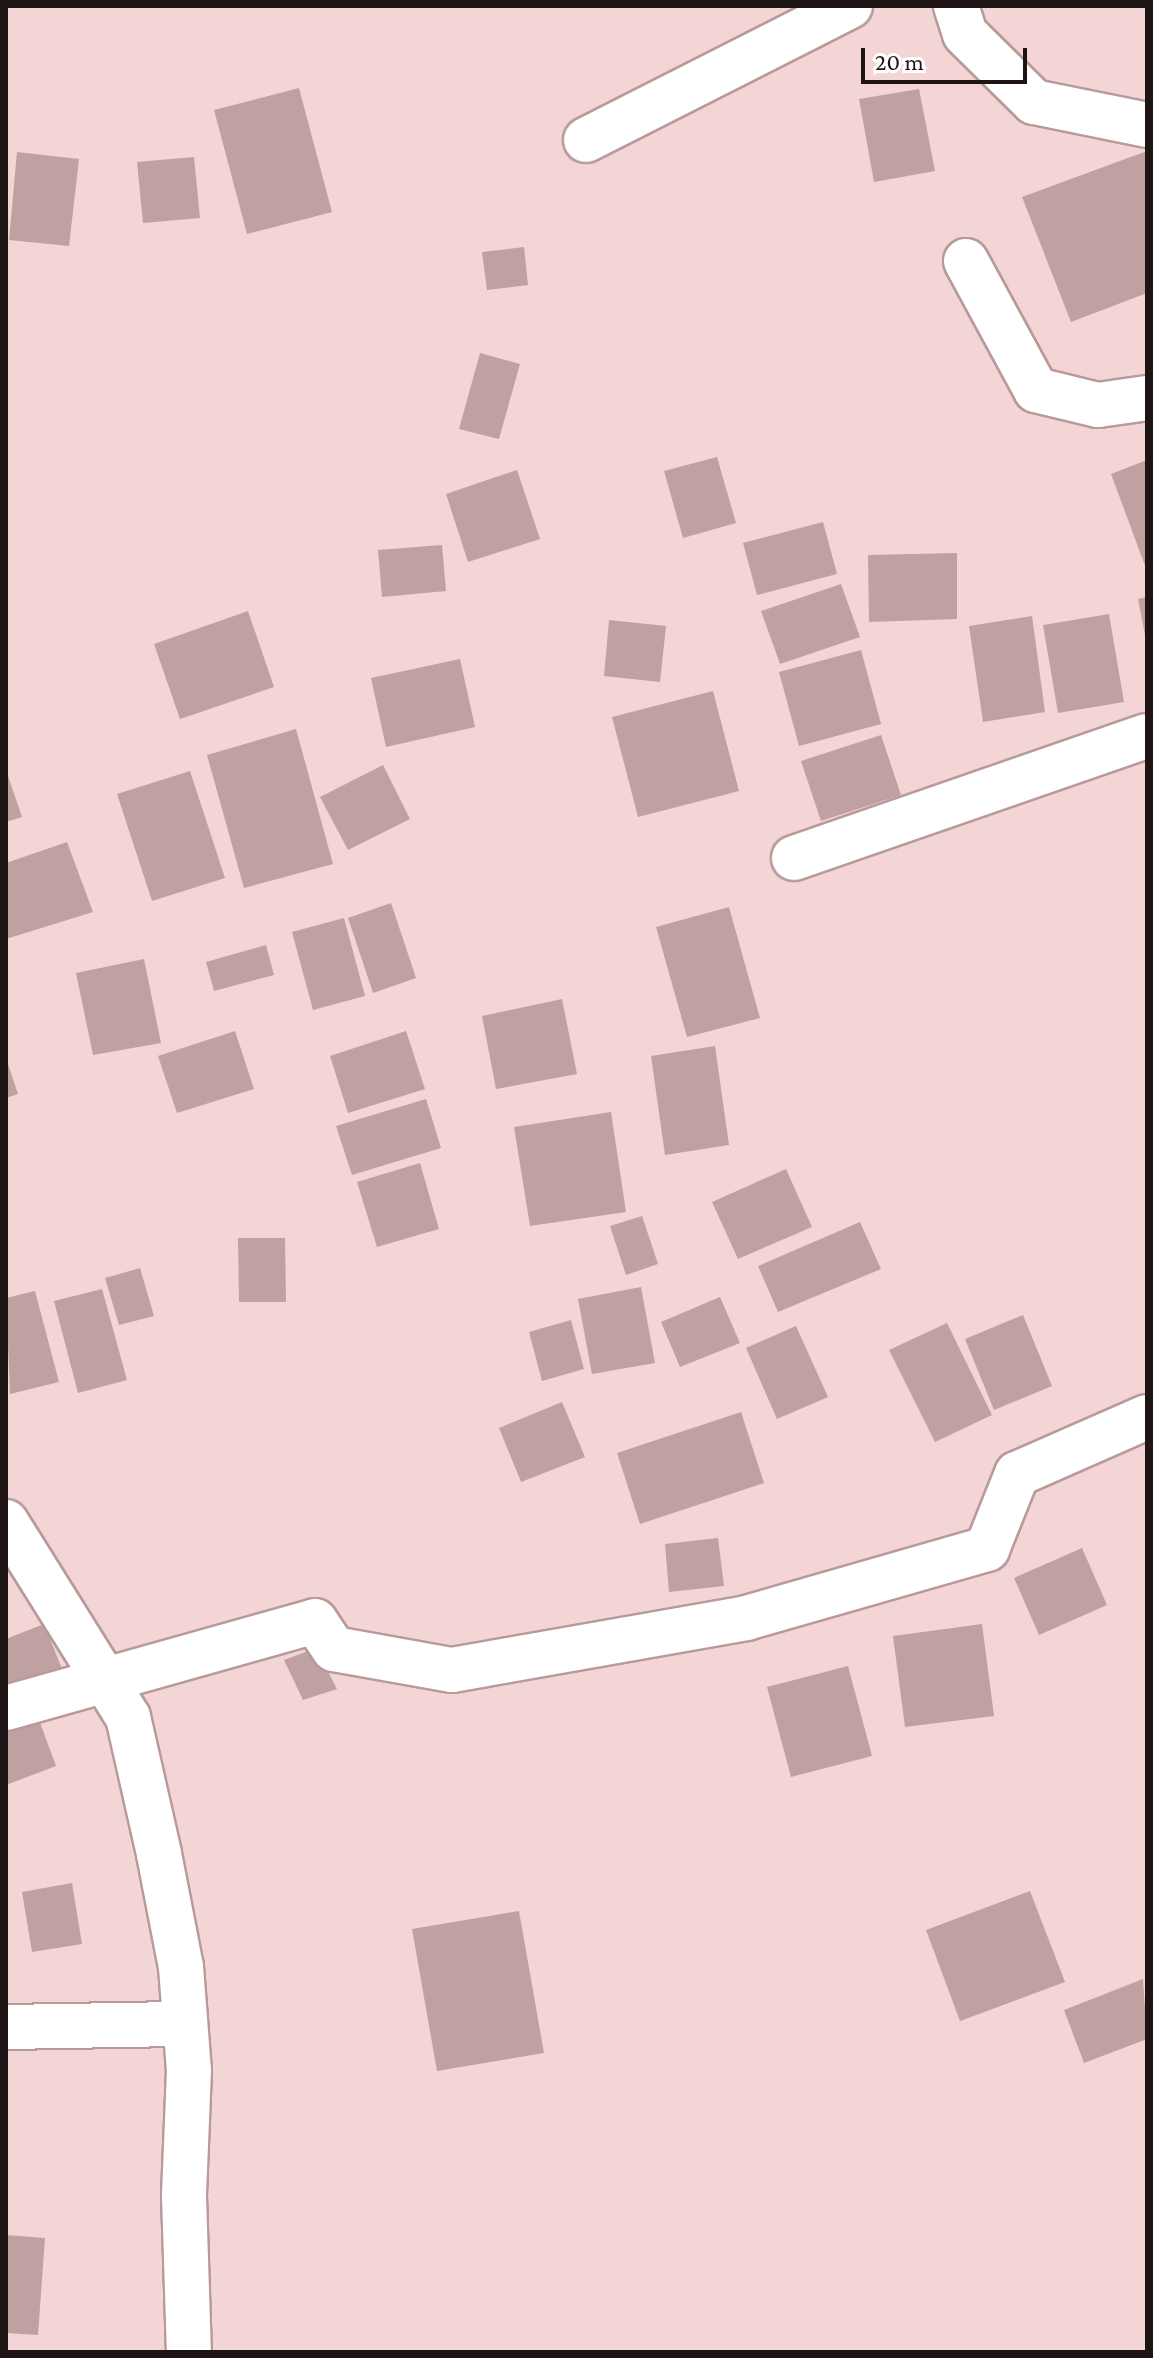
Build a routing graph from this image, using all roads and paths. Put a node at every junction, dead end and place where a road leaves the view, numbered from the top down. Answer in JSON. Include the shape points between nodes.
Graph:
{"nodes":[{"id":1,"x":850,"y":6,"type":"edge"},
{"id":2,"x":956,"y":6,"type":"edge"},
{"id":3,"x":1147,"y":125,"type":"edge"},
{"id":4,"x":586,"y":140,"type":"dead end"},
{"id":5,"x":966,"y":261,"type":"dead end"},
{"id":6,"x":1147,"y":398,"type":"edge"},
{"id":7,"x":1147,"y":736,"type":"edge"},
{"id":8,"x":794,"y":858,"type":"dead end"},
{"id":9,"x":1147,"y":1417,"type":"edge"},
{"id":10,"x":6,"y":1522,"type":"edge"},
{"id":11,"x":108,"y":1679,"type":"junction"},
{"id":12,"x":6,"y":1708,"type":"edge"},
{"id":13,"x":185,"y":2024,"type":"junction"},
{"id":14,"x":6,"y":2027,"type":"edge"},
{"id":15,"x":189,"y":2352,"type":"edge"}],
"edges":[{"from":1,"to":4,"type":"street"},
{"from":2,"to":3,"type":"street","via":[[965,34],[1034,102]]},
{"from":5,"to":6,"type":"street","via":[[1036,390],[1098,405]]},
{"from":7,"to":8,"type":"street"},
{"from":9,"to":11,"type":"street","via":[[1017,1474],[987,1549],[746,1618],[452,1670],[334,1649],[315,1621]]},
{"from":10,"to":11,"type":"street"},
{"from":11,"to":12,"type":"street"},
{"from":11,"to":13,"type":"street","via":[[128,1717],[159,1854],[181,1967]]},
{"from":13,"to":14,"type":"street"},
{"from":13,"to":15,"type":"street"}]}
